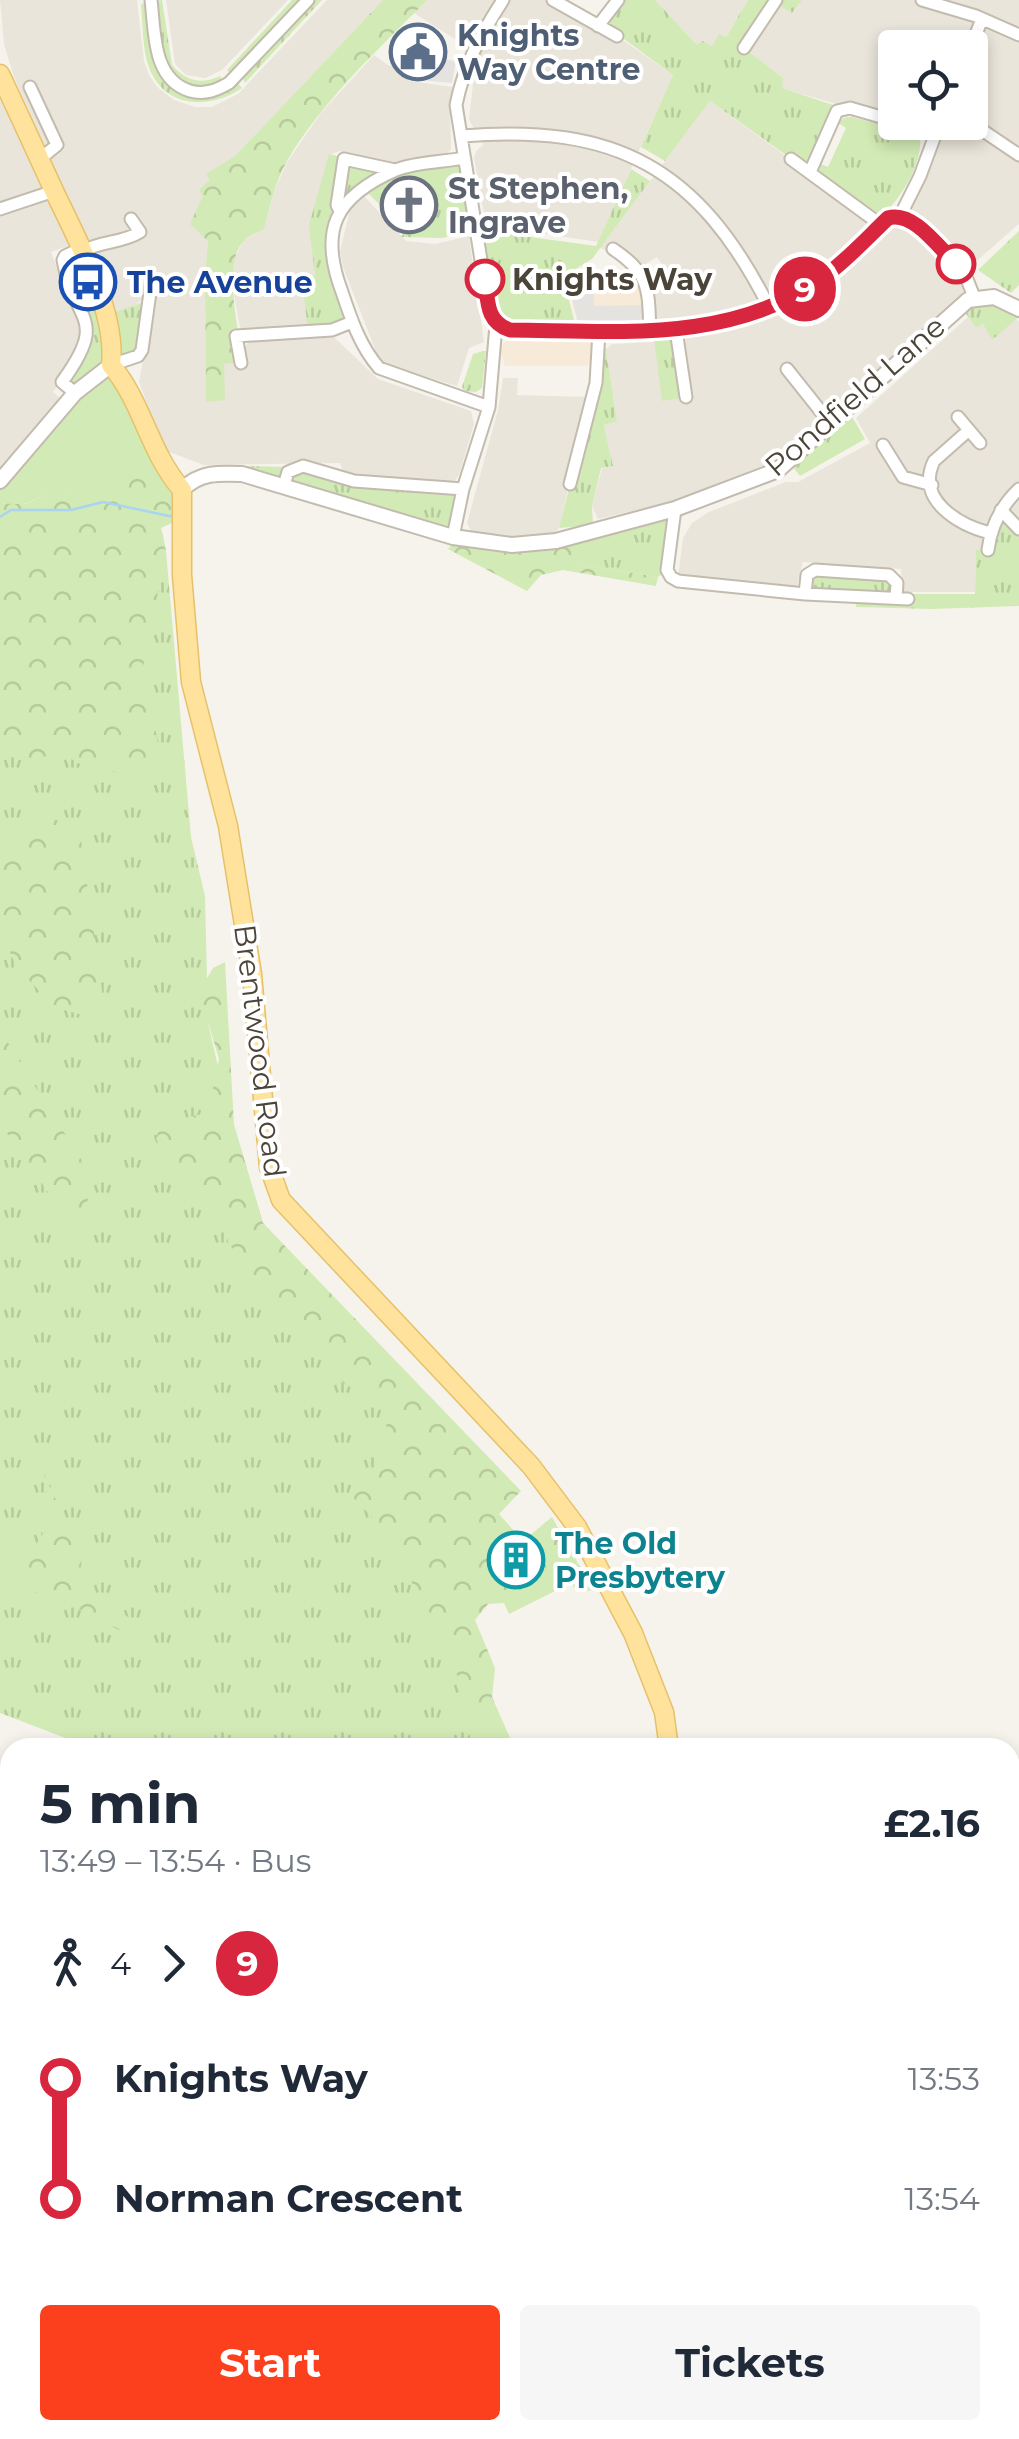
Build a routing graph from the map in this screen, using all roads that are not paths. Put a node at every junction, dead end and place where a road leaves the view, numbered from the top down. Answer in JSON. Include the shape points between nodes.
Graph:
{"nodes":[{"id":1,"x":151,"y":0,"type":"edge"},
{"id":2,"x":308,"y":0,"type":"edge"},
{"id":3,"x":503,"y":0,"type":"edge"},
{"id":4,"x":553,"y":0,"type":"edge"},
{"id":5,"x":618,"y":0,"type":"edge"},
{"id":6,"x":776,"y":0,"type":"edge"},
{"id":7,"x":922,"y":0,"type":"edge"},
{"id":8,"x":982,"y":18,"type":"junction"},
{"id":9,"x":598,"y":26,"type":"junction"},
{"id":10,"x":977,"y":30,"type":"edge"},
{"id":11,"x":1019,"y":35,"type":"edge"},
{"id":12,"x":617,"y":36,"type":"dead end"},
{"id":13,"x":744,"y":48,"type":"dead end"},
{"id":14,"x":0,"y":74,"type":"edge"},
{"id":15,"x":30,"y":87,"type":"dead end"},
{"id":16,"x":878,"y":116,"type":"edge"},
{"id":17,"x":988,"y":134,"type":"edge"},
{"id":18,"x":462,"y":136,"type":"junction"},
{"id":19,"x":934,"y":140,"type":"edge"},
{"id":20,"x":1019,"y":156,"type":"edge"},
{"id":21,"x":40,"y":158,"type":"junction"},
{"id":22,"x":464,"y":158,"type":"junction"},
{"id":23,"x":791,"y":159,"type":"dead end"},
{"id":24,"x":396,"y":170,"type":"junction"},
{"id":25,"x":810,"y":172,"type":"junction"},
{"id":26,"x":54,"y":191,"type":"junction"},
{"id":27,"x":0,"y":209,"type":"edge"},
{"id":28,"x":340,"y":211,"type":"junction"},
{"id":29,"x":900,"y":216,"type":"junction"},
{"id":30,"x":131,"y":219,"type":"dead end"},
{"id":31,"x":881,"y":225,"type":"junction"},
{"id":32,"x":82,"y":250,"type":"junction"},
{"id":33,"x":613,"y":250,"type":"dead end"},
{"id":34,"x":152,"y":278,"type":"dead end"},
{"id":35,"x":974,"y":297,"type":"junction"},
{"id":36,"x":769,"y":307,"type":"junction"},
{"id":37,"x":1019,"y":309,"type":"edge"},
{"id":38,"x":352,"y":322,"type":"junction"},
{"id":39,"x":496,"y":325,"type":"junction"},
{"id":40,"x":676,"y":330,"type":"junction"},
{"id":41,"x":598,"y":331,"type":"junction"},
{"id":42,"x":650,"y":331,"type":"junction"},
{"id":43,"x":241,"y":363,"type":"dead end"},
{"id":44,"x":111,"y":365,"type":"junction"},
{"id":45,"x":787,"y":369,"type":"dead end"},
{"id":46,"x":75,"y":393,"type":"junction"},
{"id":47,"x":686,"y":397,"type":"dead end"},
{"id":48,"x":489,"y":406,"type":"junction"},
{"id":49,"x":958,"y":417,"type":"dead end"},
{"id":50,"x":830,"y":423,"type":"junction"},
{"id":51,"x":969,"y":430,"type":"junction"},
{"id":52,"x":980,"y":442,"type":"dead end"},
{"id":53,"x":883,"y":445,"type":"dead end"},
{"id":54,"x":0,"y":481,"type":"edge"},
{"id":55,"x":570,"y":484,"type":"dead end"},
{"id":56,"x":284,"y":485,"type":"junction"},
{"id":57,"x":932,"y":485,"type":"junction"},
{"id":58,"x":462,"y":489,"type":"junction"},
{"id":59,"x":1019,"y":489,"type":"edge"},
{"id":60,"x":182,"y":490,"type":"junction"},
{"id":61,"x":675,"y":510,"type":"junction"},
{"id":62,"x":1001,"y":510,"type":"junction"},
{"id":63,"x":1019,"y":529,"type":"edge"},
{"id":64,"x":990,"y":533,"type":"junction"},
{"id":65,"x":453,"y":538,"type":"junction"},
{"id":66,"x":988,"y":550,"type":"dead end"},
{"id":67,"x":805,"y":594,"type":"junction"},
{"id":68,"x":668,"y":1738,"type":"edge"}],
"edges":[{"from":1,"to":2,"type":"street","via":[[164,71],[200,92],[229,82]]},
{"from":3,"to":18,"type":"street","via":[[462,77],[456,105]]},
{"from":4,"to":9,"type":"street"},
{"from":5,"to":9,"type":"street"},
{"from":6,"to":13,"type":"street"},
{"from":7,"to":8,"type":"street"},
{"from":8,"to":10,"type":"street"},
{"from":8,"to":11,"type":"street"},
{"from":9,"to":12,"type":"street"},
{"from":14,"to":21,"type":"main road"},
{"from":15,"to":21,"type":"street","via":[[57,145]]},
{"from":16,"to":25,"type":"street","via":[[837,110]]},
{"from":17,"to":20,"type":"street"},
{"from":18,"to":22,"type":"street"},
{"from":18,"to":36,"type":"street","via":[[559,135],[636,158],[707,212],[730,238]]},
{"from":19,"to":29,"type":"street"},
{"from":21,"to":26,"type":"main road"},
{"from":22,"to":24,"type":"street"},
{"from":22,"to":39,"type":"street"},
{"from":23,"to":25,"type":"street"},
{"from":24,"to":28,"type":"street"},
{"from":24,"to":28,"type":"street","via":[[344,159]]},
{"from":25,"to":31,"type":"street"},
{"from":26,"to":27,"type":"street"},
{"from":26,"to":32,"type":"main road"},
{"from":28,"to":38,"type":"street","via":[[333,223],[333,266]]},
{"from":29,"to":31,"type":"street"},
{"from":29,"to":35,"type":"street","via":[[963,270]]},
{"from":30,"to":32,"type":"street","via":[[140,232],[134,236]]},
{"from":31,"to":36,"type":"street","via":[[824,278]]},
{"from":32,"to":44,"type":"main road","via":[[113,351]]},
{"from":32,"to":46,"type":"street","via":[[62,260],[88,329],[87,343],[62,382]]},
{"from":33,"to":42,"type":"street","via":[[646,283]]},
{"from":34,"to":44,"type":"street","via":[[142,350]]},
{"from":35,"to":37,"type":"street","name":"Pondfield Lane","via":[[1006,300]]},
{"from":35,"to":50,"type":"street","name":"Pondfield Lane"},
{"from":36,"to":40,"type":"street"},
{"from":38,"to":43,"type":"street","via":[[332,330],[236,336]]},
{"from":38,"to":48,"type":"street","via":[[379,368]]},
{"from":39,"to":41,"type":"street"},
{"from":39,"to":48,"type":"street"},
{"from":40,"to":42,"type":"street"},
{"from":40,"to":47,"type":"street"},
{"from":41,"to":42,"type":"street"},
{"from":41,"to":55,"type":"street","via":[[596,383]]},
{"from":44,"to":46,"type":"street"},
{"from":44,"to":60,"type":"main road","via":[[125,381],[162,467]]},
{"from":45,"to":50,"type":"street"},
{"from":46,"to":54,"type":"street"},
{"from":48,"to":58,"type":"street"},
{"from":49,"to":51,"type":"street"},
{"from":50,"to":61,"type":"street","name":"Pondfield Lane","via":[[778,470]]},
{"from":51,"to":52,"type":"street"},
{"from":51,"to":57,"type":"street","via":[[934,461]]},
{"from":53,"to":57,"type":"street","via":[[903,477]]},
{"from":56,"to":58,"type":"street","via":[[288,472],[303,466],[354,482]]},
{"from":56,"to":60,"type":"street","name":"Pondfield Lane","via":[[213,473]]},
{"from":56,"to":65,"type":"street","name":"Pondfield Lane"},
{"from":57,"to":64,"type":"street","via":[[948,516]]},
{"from":58,"to":65,"type":"street"},
{"from":59,"to":62,"type":"street"},
{"from":60,"to":68,"type":"main road","name":"Brentwood Road","via":[[191,682],[228,826],[252,974],[269,1167],[281,1200],[531,1466],[577,1527],[633,1633]]},
{"from":61,"to":65,"type":"street","name":"Pondfield Lane","via":[[556,542]]},
{"from":61,"to":67,"type":"street","via":[[666,575]]},
{"from":62,"to":63,"type":"street"},
{"from":62,"to":64,"type":"street"},
{"from":64,"to":66,"type":"street"},
{"from":67,"to":67,"type":"street","via":[[807,574],[815,570],[889,575],[902,599]]}]}
